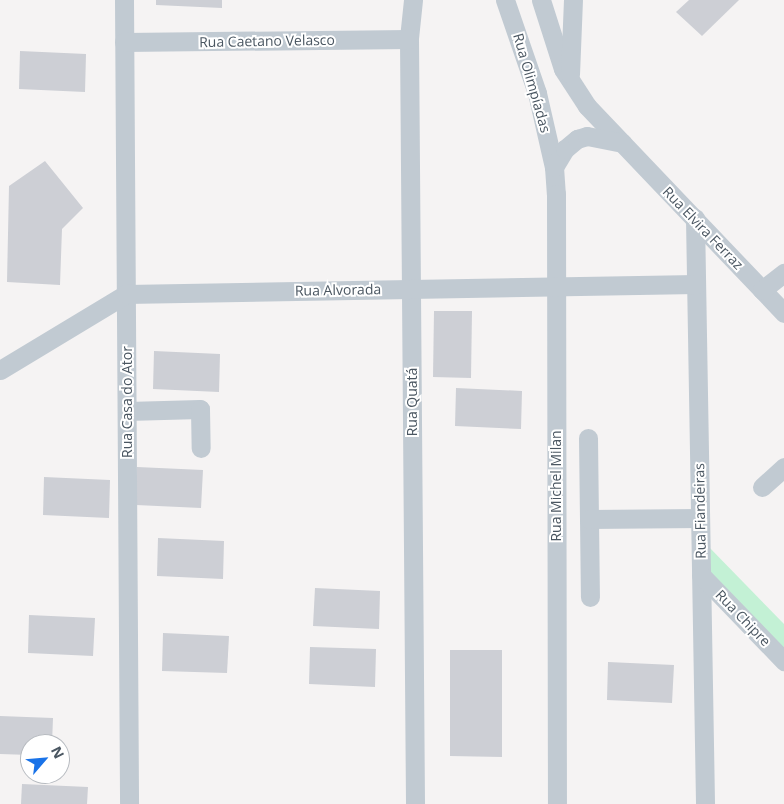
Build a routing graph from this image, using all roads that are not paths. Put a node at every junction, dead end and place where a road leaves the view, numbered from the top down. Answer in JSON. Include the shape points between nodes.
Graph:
{"nodes":[{"id":1,"x":124,"y":0,"type":"edge"},
{"id":2,"x":413,"y":0,"type":"edge"},
{"id":3,"x":505,"y":0,"type":"edge"},
{"id":4,"x":541,"y":0,"type":"edge"},
{"id":5,"x":573,"y":0,"type":"edge"},
{"id":6,"x":409,"y":39,"type":"junction"},
{"id":7,"x":124,"y":42,"type":"junction"},
{"id":8,"x":570,"y":82,"type":"junction"},
{"id":9,"x":622,"y":144,"type":"junction"},
{"id":10,"x":554,"y":167,"type":"junction"},
{"id":11,"x":695,"y":218,"type":"junction"},
{"id":12,"x":784,"y":273,"type":"edge"},
{"id":13,"x":696,"y":284,"type":"junction"},
{"id":14,"x":556,"y":287,"type":"junction"},
{"id":15,"x":411,"y":289,"type":"junction"},
{"id":16,"x":762,"y":290,"type":"junction"},
{"id":17,"x":126,"y":294,"type":"junction"},
{"id":18,"x":784,"y":313,"type":"edge"},
{"id":19,"x":0,"y":370,"type":"edge"},
{"id":20,"x":127,"y":411,"type":"junction"},
{"id":21,"x":588,"y":438,"type":"dead end"},
{"id":22,"x":201,"y":448,"type":"dead end"},
{"id":23,"x":784,"y":467,"type":"edge"},
{"id":24,"x":762,"y":487,"type":"dead end"},
{"id":25,"x":700,"y":518,"type":"junction"},
{"id":26,"x":589,"y":520,"type":"junction"},
{"id":27,"x":701,"y":575,"type":"junction"},
{"id":28,"x":590,"y":596,"type":"dead end"},
{"id":29,"x":784,"y":662,"type":"edge"},
{"id":30,"x":129,"y":804,"type":"edge"},
{"id":31,"x":416,"y":804,"type":"edge"},
{"id":32,"x":557,"y":804,"type":"edge"},
{"id":33,"x":705,"y":804,"type":"edge"}],
"edges":[{"from":1,"to":7,"type":"street","name":"Rua Casa do Ator"},
{"from":2,"to":6,"type":"street","name":"Rua Quatá"},
{"from":3,"to":10,"type":"street","name":"Rua Olimpíadas","via":[[537,93]]},
{"from":4,"to":8,"type":"street"},
{"from":5,"to":8,"type":"street"},
{"from":6,"to":7,"type":"street","name":"Rua Caetano Velasco"},
{"from":6,"to":15,"type":"street","name":"Rua Quatá"},
{"from":7,"to":17,"type":"street","name":"Rua Casa do Ator"},
{"from":8,"to":9,"type":"street"},
{"from":9,"to":10,"type":"street","via":[[587,136],[577,139],[565,149]]},
{"from":9,"to":11,"type":"street","name":"Rua Elvira Ferraz"},
{"from":10,"to":14,"type":"street","name":"Rua Michel Milan"},
{"from":11,"to":13,"type":"street","name":"Rua Fiandeiras"},
{"from":11,"to":16,"type":"street","name":"Rua Elvira Ferraz"},
{"from":12,"to":16,"type":"street"},
{"from":13,"to":14,"type":"street","name":"Rua Alvorada"},
{"from":13,"to":25,"type":"street","name":"Rua Fiandeiras"},
{"from":14,"to":15,"type":"street","name":"Rua Alvorada"},
{"from":14,"to":32,"type":"street","name":"Rua Michel Milan"},
{"from":15,"to":17,"type":"street","name":"Rua Alvorada"},
{"from":15,"to":31,"type":"street","name":"Rua Quatá"},
{"from":16,"to":18,"type":"street","name":"Rua Elvira Ferraz"},
{"from":17,"to":19,"type":"street"},
{"from":17,"to":20,"type":"street","name":"Rua Casa do Ator"},
{"from":20,"to":22,"type":"street","via":[[200,410]]},
{"from":20,"to":30,"type":"street","name":"Rua Casa do Ator"},
{"from":21,"to":26,"type":"street"},
{"from":23,"to":24,"type":"street"},
{"from":25,"to":26,"type":"street"},
{"from":25,"to":27,"type":"street","name":"Rua Fiandeiras"},
{"from":26,"to":28,"type":"street"},
{"from":27,"to":29,"type":"street","name":"Rua Chipre"},
{"from":27,"to":33,"type":"street","name":"Rua Fiandeiras"}]}
